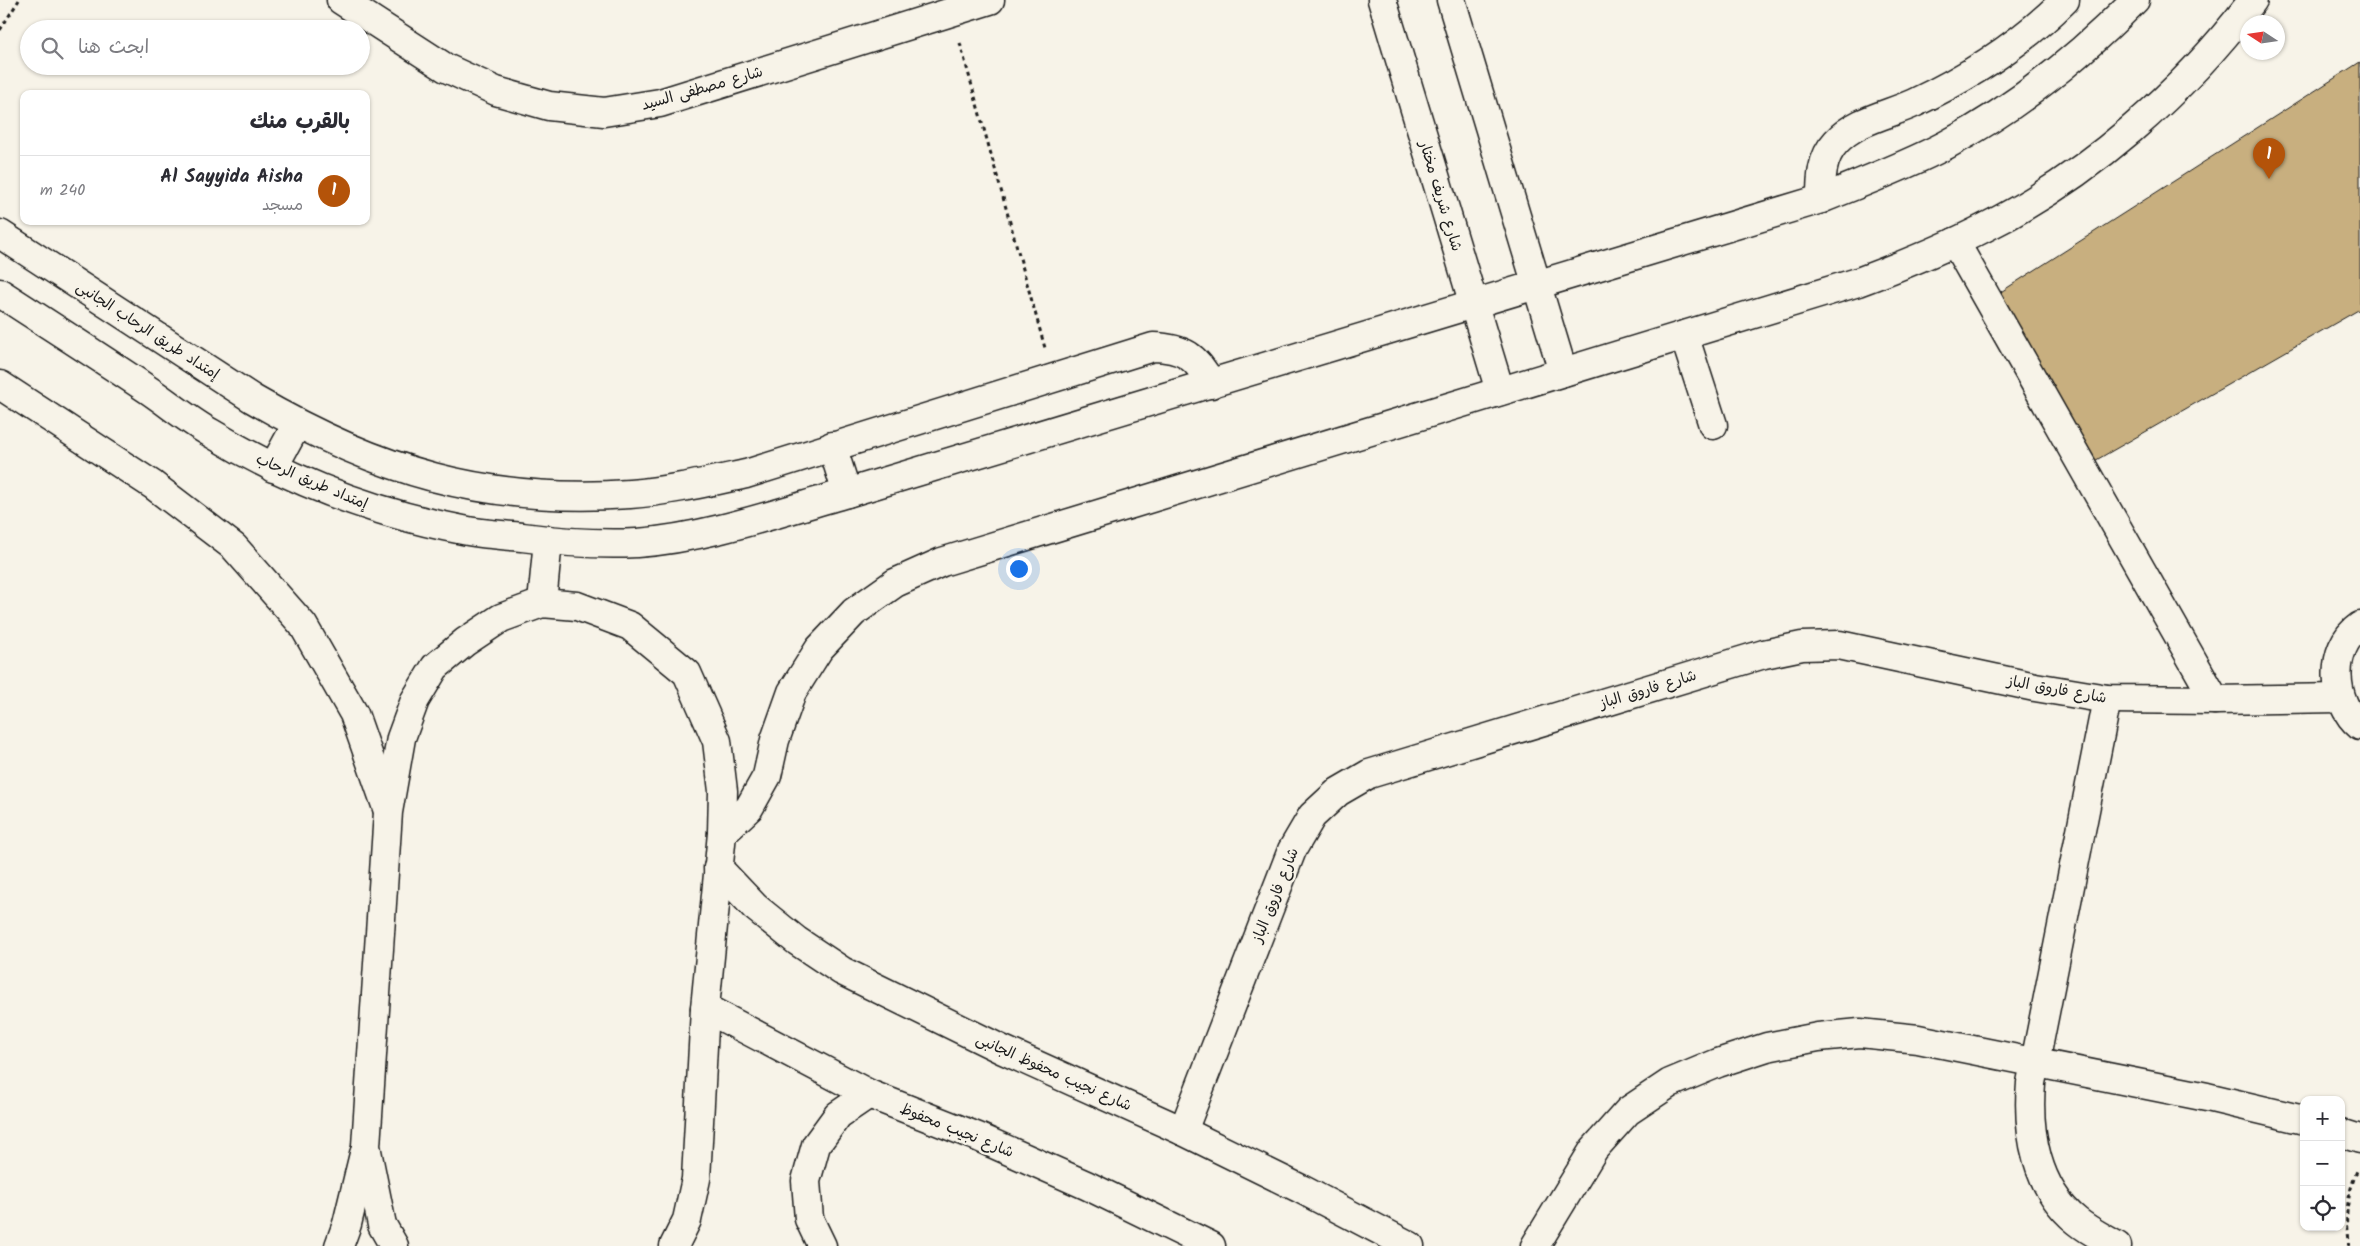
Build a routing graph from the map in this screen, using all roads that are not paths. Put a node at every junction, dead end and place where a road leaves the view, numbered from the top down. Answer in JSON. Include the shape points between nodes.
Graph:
{"nodes":[{"id":1,"x":341,"y":0,"type":"edge"},
{"id":2,"x":990,"y":0,"type":"edge"},
{"id":3,"x":1382,"y":0,"type":"edge"},
{"id":4,"x":1451,"y":0,"type":"edge"},
{"id":5,"x":2064,"y":0,"type":"edge"},
{"id":6,"x":2135,"y":0,"type":"edge"},
{"id":7,"x":2253,"y":0,"type":"edge"},
{"id":8,"x":950,"y":6,"type":"edge"},
{"id":9,"x":1821,"y":199,"type":"junction"},
{"id":10,"x":0,"y":234,"type":"edge"},
{"id":11,"x":1954,"y":242,"type":"junction"},
{"id":12,"x":1537,"y":286,"type":"junction"},
{"id":13,"x":0,"y":293,"type":"edge"},
{"id":14,"x":1474,"y":305,"type":"junction"},
{"id":15,"x":1684,"y":335,"type":"junction"},
{"id":16,"x":1563,"y":372,"type":"junction"},
{"id":17,"x":1211,"y":384,"type":"junction"},
{"id":18,"x":0,"y":385,"type":"edge"},
{"id":19,"x":1500,"y":391,"type":"junction"},
{"id":20,"x":297,"y":424,"type":"junction"},
{"id":21,"x":1712,"y":425,"type":"dead end"},
{"id":22,"x":832,"y":446,"type":"junction"},
{"id":23,"x":273,"y":468,"type":"junction"},
{"id":24,"x":847,"y":493,"type":"junction"},
{"id":25,"x":548,"y":540,"type":"junction"},
{"id":26,"x":542,"y":603,"type":"junction"},
{"id":27,"x":2360,"y":626,"type":"edge"},
{"id":28,"x":2340,"y":698,"type":"junction"},
{"id":29,"x":2107,"y":699,"type":"junction"},
{"id":30,"x":2215,"y":700,"type":"junction"},
{"id":31,"x":2360,"y":726,"type":"edge"},
{"id":32,"x":388,"y":812,"type":"junction"},
{"id":33,"x":722,"y":833,"type":"junction"},
{"id":34,"x":718,"y":868,"type":"junction"},
{"id":35,"x":705,"y":1008,"type":"junction"},
{"id":36,"x":2036,"y":1063,"type":"junction"},
{"id":37,"x":868,"y":1094,"type":"junction"},
{"id":38,"x":2300,"y":1119,"type":"edge"},
{"id":39,"x":1183,"y":1132,"type":"junction"},
{"id":40,"x":2345,"y":1134,"type":"edge"},
{"id":41,"x":2360,"y":1139,"type":"edge"},
{"id":42,"x":366,"y":1146,"type":"junction"},
{"id":43,"x":339,"y":1246,"type":"edge"},
{"id":44,"x":394,"y":1246,"type":"edge"},
{"id":45,"x":674,"y":1246,"type":"edge"},
{"id":46,"x":822,"y":1246,"type":"edge"},
{"id":47,"x":1210,"y":1246,"type":"edge"},
{"id":48,"x":1410,"y":1246,"type":"edge"},
{"id":49,"x":1535,"y":1246,"type":"edge"},
{"id":50,"x":2117,"y":1246,"type":"edge"}],
"edges":[{"from":1,"to":8,"type":"street","name":"شارع مصطفى السيد","via":[[446,68],[496,91],[549,106],[604,112],[660,103]]},
{"from":2,"to":8,"type":"street","name":"شارع مصطفى السيد"},
{"from":3,"to":14,"type":"street","name":"شارع شريف مختار"},
{"from":4,"to":12,"type":"street"},
{"from":5,"to":9,"type":"street","via":[[2009,47],[1962,78],[1912,104],[1860,124],[1836,142],[1821,169]]},
{"from":6,"to":9,"type":"street","name":"إمتداد طريق الرحاب","via":[[2057,71],[1985,122],[1910,162]]},
{"from":7,"to":11,"type":"street","via":[[2204,59],[2155,108],[2102,153],[2045,193]]},
{"from":9,"to":12,"type":"street","name":"إمتداد طريق الرحاب"},
{"from":10,"to":20,"type":"street","name":"إمتداد طريق الرحاب الجانبى","via":[[253,399]]},
{"from":11,"to":15,"type":"street","via":[[1858,282]]},
{"from":11,"to":30,"type":"street"},
{"from":12,"to":14,"type":"street","name":"إمتداد طريق الرحاب"},
{"from":12,"to":16,"type":"street"},
{"from":13,"to":23,"type":"street","name":"إمتداد طريق الرحاب","via":[[209,433]]},
{"from":14,"to":17,"type":"street","name":"إمتداد طريق الرحاب"},
{"from":14,"to":19,"type":"street","name":"شارع شريف مختار"},
{"from":15,"to":16,"type":"street"},
{"from":15,"to":21,"type":"street"},
{"from":16,"to":19,"type":"street"},
{"from":17,"to":22,"type":"street","name":"إمتداد طريق الرحاب الجانبى","via":[[1202,367],[1189,355],[1172,347],[1153,346]]},
{"from":17,"to":24,"type":"street","name":"إمتداد طريق الرحاب"},
{"from":18,"to":32,"type":"street","via":[[152,484],[234,547],[303,625],[354,714]]},
{"from":19,"to":33,"type":"street","via":[[942,562],[895,583],[854,612],[819,649],[792,692],[775,740],[767,776],[749,808]]},
{"from":20,"to":22,"type":"street","name":"إمتداد طريق الرحاب الجانبى","via":[[354,452],[457,484],[515,493],[573,496],[631,494],[689,486],[746,474]]},
{"from":20,"to":23,"type":"street"},
{"from":22,"to":24,"type":"street"},
{"from":23,"to":25,"type":"street","name":"إمتداد طريق الرحاب","via":[[388,512],[464,530]]},
{"from":24,"to":25,"type":"street","name":"إمتداد طريق الرحاب","via":[[744,523],[673,538],[637,543]]},
{"from":25,"to":26,"type":"street"},
{"from":26,"to":32,"type":"street","via":[[501,618],[435,667],[415,700],[401,738]]},
{"from":26,"to":33,"type":"street","via":[[577,606],[630,626],[687,673],[717,742],[723,791]]},
{"from":27,"to":28,"type":"street","via":[[2342,649],[2337,673]]},
{"from":28,"to":30,"type":"street","name":"شارع فاروق الباز"},
{"from":28,"to":31,"type":"street"},
{"from":29,"to":30,"type":"street","name":"شارع فاروق الباز"},
{"from":29,"to":36,"type":"street"},
{"from":29,"to":39,"type":"street","name":"شارع فاروق الباز","via":[[1847,647],[1802,646],[1764,654],[1369,774],[1338,792],[1312,816],[1292,850]]},
{"from":32,"to":42,"type":"street"},
{"from":33,"to":34,"type":"street"},
{"from":34,"to":35,"type":"street"},
{"from":34,"to":39,"type":"street","name":"شارع نجيب محفوظ الجانبى","via":[[755,907],[842,971],[1001,1049]]},
{"from":35,"to":37,"type":"street","name":"شارع نجيب محفوظ"},
{"from":35,"to":45,"type":"street","via":[[696,1179],[687,1220]]},
{"from":36,"to":38,"type":"street"},
{"from":36,"to":49,"type":"street","via":[[1918,1039],[1860,1033],[1767,1047],[1718,1063],[1670,1083],[1628,1111],[1594,1148]]},
{"from":36,"to":50,"type":"street","via":[[2031,1083],[2029,1124],[2047,1183],[2077,1221]]},
{"from":37,"to":46,"type":"street","via":[[838,1115],[816,1145],[806,1181],[809,1218]]},
{"from":37,"to":47,"type":"street","name":"شارع نجيب محفوظ","via":[[1086,1184]]},
{"from":39,"to":48,"type":"street","name":"شارع نجيب محفوظ الجانبى"},
{"from":40,"to":41,"type":"street"},
{"from":42,"to":43,"type":"street"},
{"from":42,"to":44,"type":"street","via":[[382,1225]]}]}
